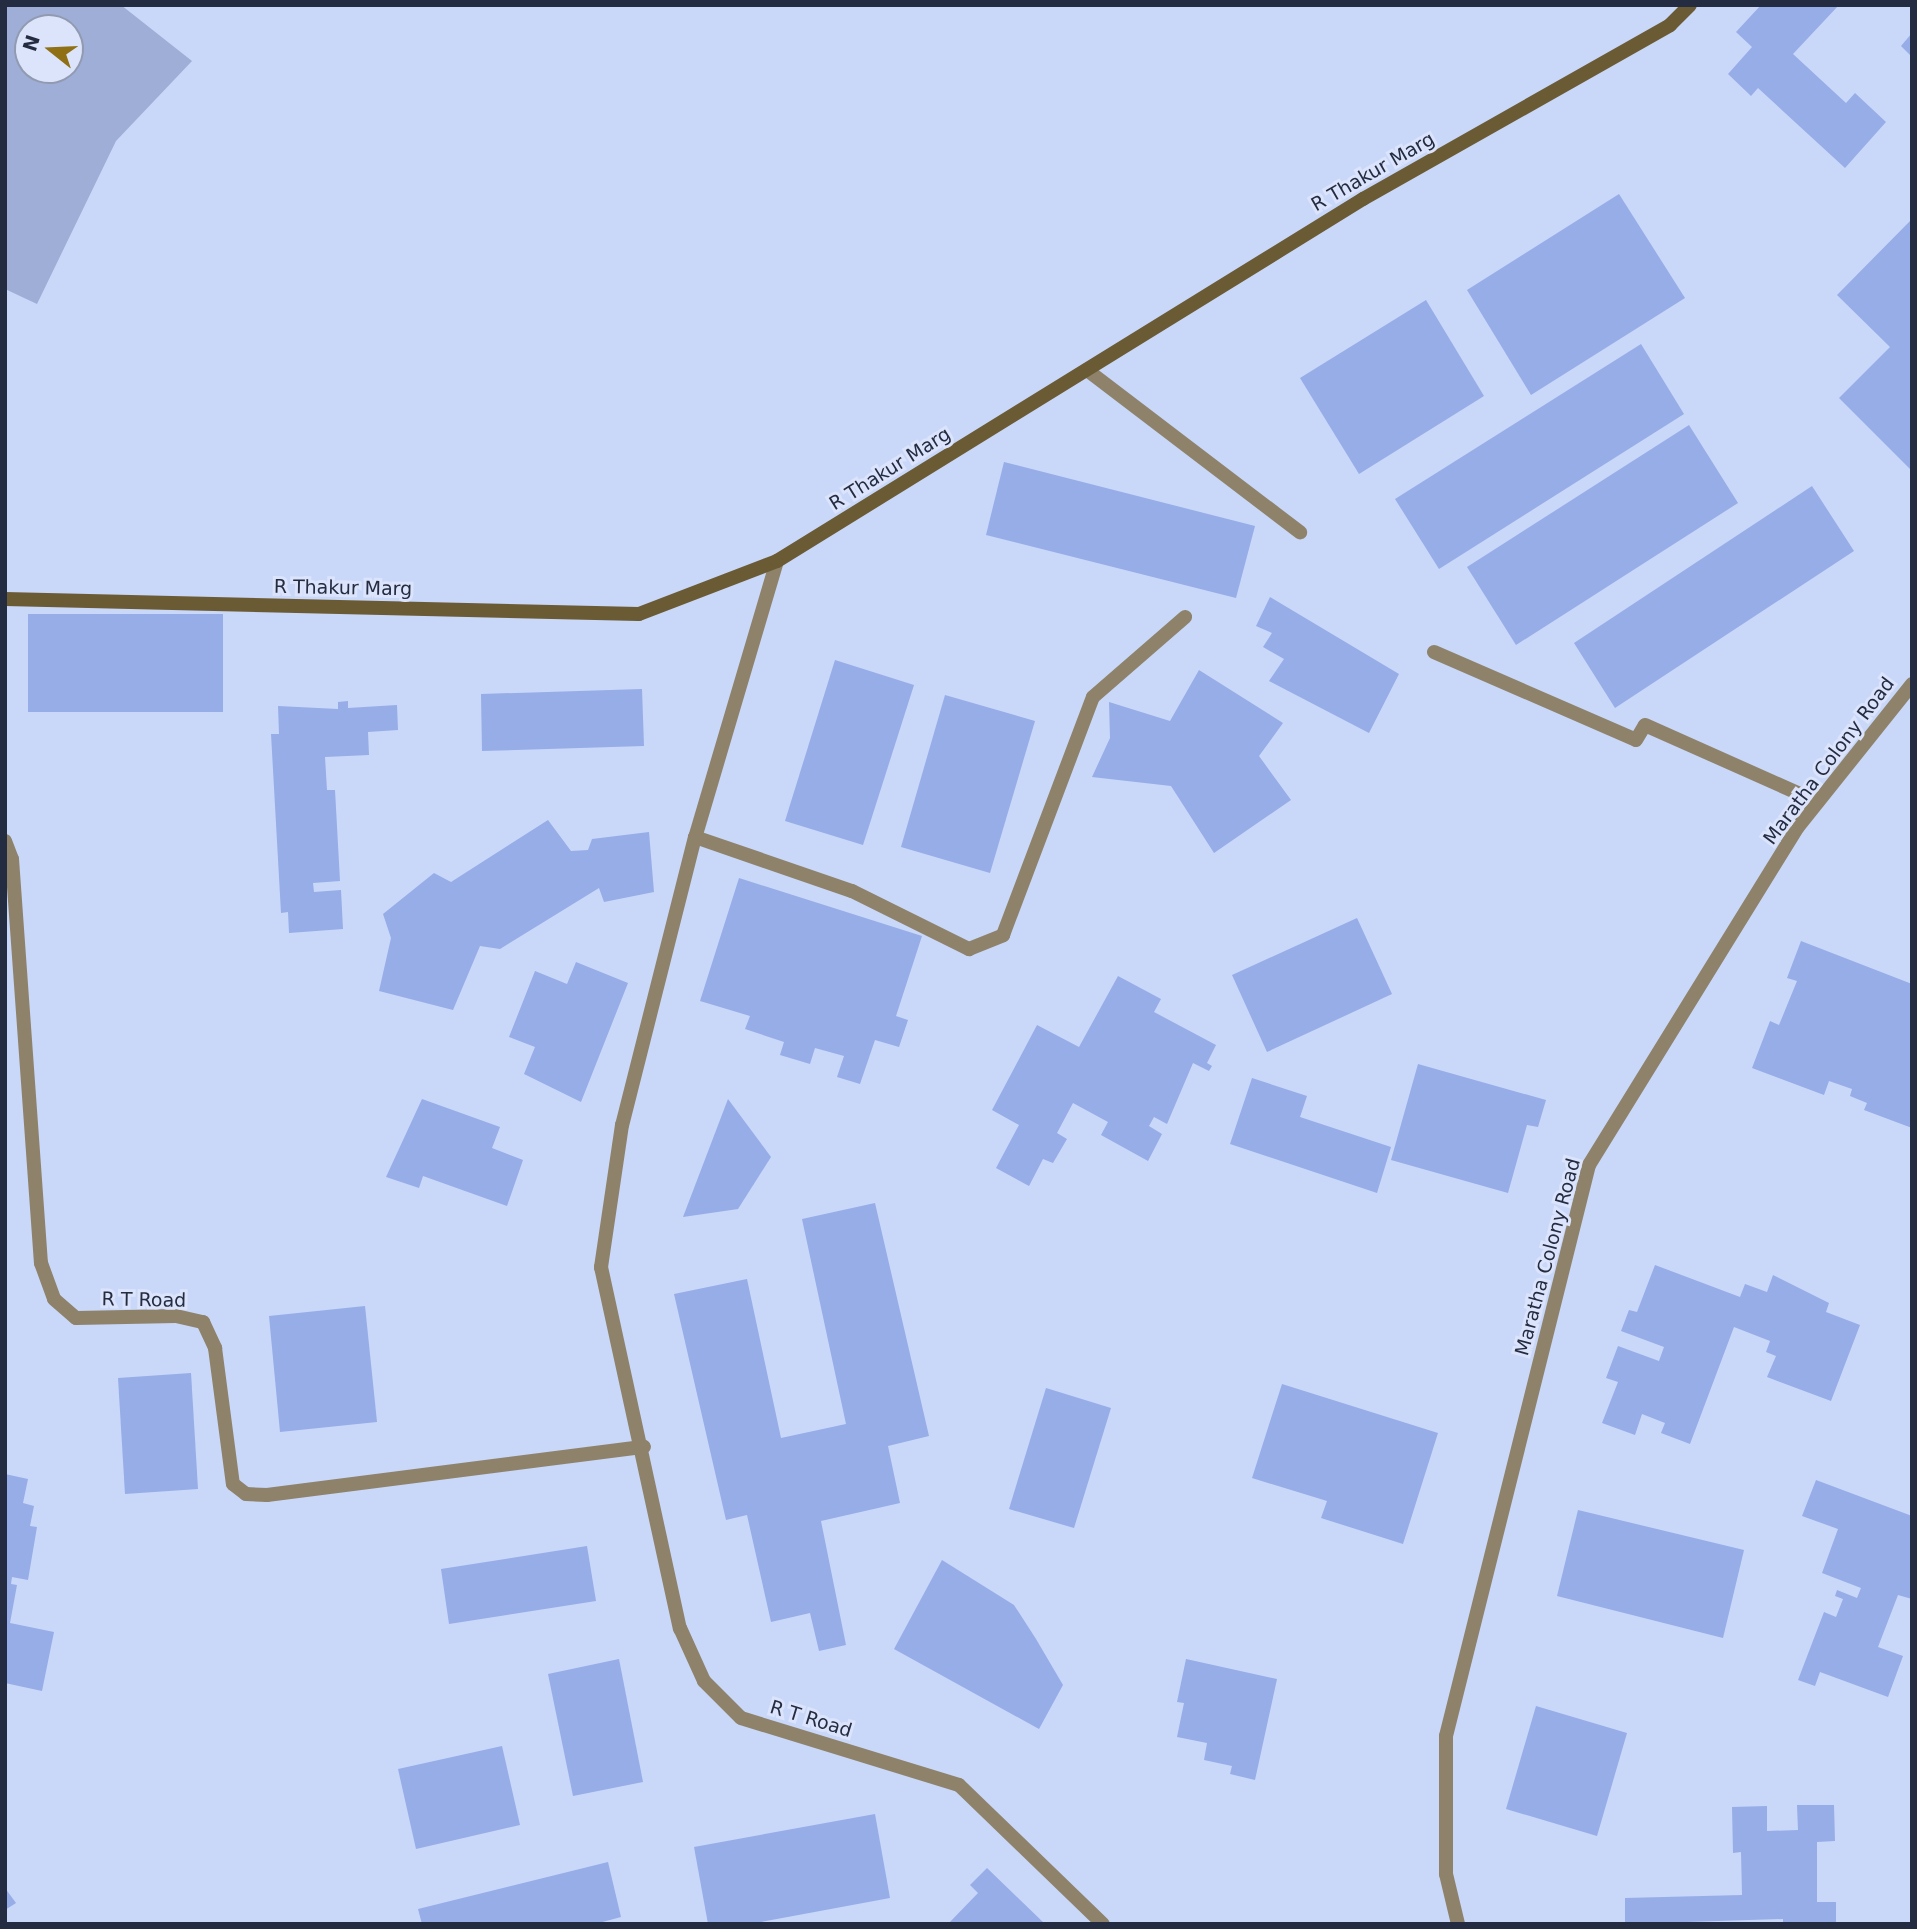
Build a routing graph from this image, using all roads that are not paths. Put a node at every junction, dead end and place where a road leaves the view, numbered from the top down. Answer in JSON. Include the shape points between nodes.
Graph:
{"nodes":[{"id":1,"x":1690,"y":5,"type":"edge"},
{"id":2,"x":1087,"y":370,"type":"junction"},
{"id":3,"x":1300,"y":532,"type":"dead end"},
{"id":4,"x":777,"y":561,"type":"junction"},
{"id":5,"x":5,"y":599,"type":"edge"},
{"id":6,"x":1185,"y":617,"type":"dead end"},
{"id":7,"x":1434,"y":652,"type":"dead end"},
{"id":8,"x":1912,"y":684,"type":"edge"},
{"id":9,"x":1818,"y":802,"type":"junction"},
{"id":10,"x":695,"y":837,"type":"junction"},
{"id":11,"x":5,"y":841,"type":"edge"},
{"id":12,"x":644,"y":1447,"type":"junction"},
{"id":13,"x":1103,"y":1924,"type":"edge"},
{"id":14,"x":1458,"y":1924,"type":"edge"}],
"edges":[{"from":1,"to":2,"type":"street","name":"R Thakur Marg","via":[[1670,25],[1363,199]]},
{"from":2,"to":3,"type":"street"},
{"from":2,"to":4,"type":"street","name":"R Thakur Marg"},
{"from":4,"to":5,"type":"street","name":"R Thakur Marg","via":[[639,614]]},
{"from":4,"to":10,"type":"street"},
{"from":6,"to":10,"type":"street","via":[[1093,697],[1003,935],[969,949],[852,891]]},
{"from":7,"to":9,"type":"street","via":[[1636,740],[1645,725]]},
{"from":8,"to":9,"type":"street","name":"Maratha Colony Road"},
{"from":9,"to":14,"type":"street","name":"Maratha Colony Road","via":[[1589,1165],[1446,1736],[1446,1874]]},
{"from":10,"to":12,"type":"street","name":"R T Road","via":[[622,1125],[601,1267]]},
{"from":11,"to":12,"type":"street","name":"R T Road","via":[[12,859],[46,1275],[54,1298],[76,1318],[176,1316],[202,1322],[215,1348],[233,1485],[246,1494],[267,1495]]},
{"from":12,"to":13,"type":"street","name":"R T Road","via":[[680,1628],[704,1681],[741,1718],[959,1785]]}]}
